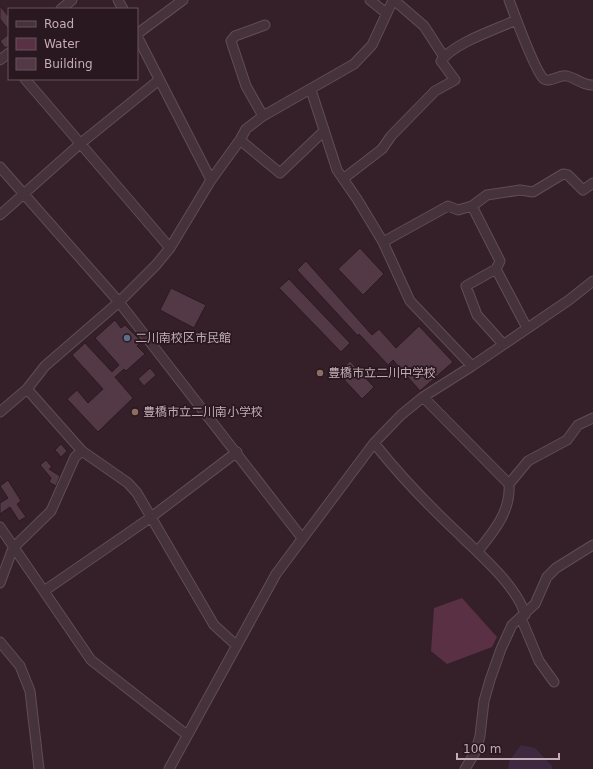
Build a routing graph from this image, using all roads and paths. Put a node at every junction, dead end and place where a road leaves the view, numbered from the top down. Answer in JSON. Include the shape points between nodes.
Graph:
{"nodes":[{"id":1,"x":72,"y":0,"type":"edge"},
{"id":2,"x":183,"y":0,"type":"edge"},
{"id":3,"x":370,"y":0,"type":"edge"},
{"id":4,"x":393,"y":0,"type":"edge"},
{"id":5,"x":509,"y":0,"type":"edge"},
{"id":6,"x":62,"y":8,"type":"edge"},
{"id":7,"x":386,"y":13,"type":"junction"},
{"id":8,"x":516,"y":20,"type":"junction"},
{"id":9,"x":265,"y":24,"type":"dead end"},
{"id":10,"x":138,"y":34,"type":"edge"},
{"id":11,"x":138,"y":37,"type":"edge"},
{"id":12,"x":444,"y":57,"type":"junction"},
{"id":13,"x":26,"y":80,"type":"edge"},
{"id":14,"x":159,"y":80,"type":"junction"},
{"id":15,"x":593,"y":86,"type":"edge"},
{"id":16,"x":311,"y":90,"type":"junction"},
{"id":17,"x":263,"y":116,"type":"junction"},
{"id":18,"x":324,"y":132,"type":"junction"},
{"id":19,"x":240,"y":140,"type":"junction"},
{"id":20,"x":81,"y":143,"type":"junction"},
{"id":21,"x":0,"y":167,"type":"edge"},
{"id":22,"x":343,"y":179,"type":"junction"},
{"id":23,"x":211,"y":180,"type":"junction"},
{"id":24,"x":593,"y":183,"type":"edge"},
{"id":25,"x":24,"y":193,"type":"junction"},
{"id":26,"x":472,"y":206,"type":"junction"},
{"id":27,"x":0,"y":215,"type":"edge"},
{"id":28,"x":383,"y":242,"type":"junction"},
{"id":29,"x":170,"y":248,"type":"junction"},
{"id":30,"x":496,"y":269,"type":"junction"},
{"id":31,"x":593,"y":281,"type":"edge"},
{"id":32,"x":119,"y":302,"type":"junction"},
{"id":33,"x":527,"y":328,"type":"junction"},
{"id":34,"x":503,"y":344,"type":"junction"},
{"id":35,"x":472,"y":366,"type":"junction"},
{"id":36,"x":27,"y":388,"type":"junction"},
{"id":37,"x":422,"y":397,"type":"junction"},
{"id":38,"x":0,"y":412,"type":"edge"},
{"id":39,"x":593,"y":418,"type":"edge"},
{"id":40,"x":374,"y":443,"type":"junction"},
{"id":41,"x":82,"y":451,"type":"junction"},
{"id":42,"x":237,"y":452,"type":"junction"},
{"id":43,"x":509,"y":484,"type":"junction"},
{"id":44,"x":150,"y":518,"type":"junction"},
{"id":45,"x":0,"y":527,"type":"edge"},
{"id":46,"x":302,"y":538,"type":"junction"},
{"id":47,"x":593,"y":545,"type":"edge"},
{"id":48,"x":13,"y":548,"type":"junction"},
{"id":49,"x":478,"y":551,"type":"junction"},
{"id":50,"x":0,"y":584,"type":"edge"},
{"id":51,"x":44,"y":591,"type":"junction"},
{"id":52,"x":523,"y":616,"type":"junction"},
{"id":53,"x":0,"y":642,"type":"edge"},
{"id":54,"x":236,"y":645,"type":"junction"},
{"id":55,"x":554,"y":682,"type":"dead end"},
{"id":56,"x":187,"y":735,"type":"junction"},
{"id":57,"x":39,"y":769,"type":"edge"},
{"id":58,"x":169,"y":769,"type":"edge"},
{"id":59,"x":465,"y":769,"type":"edge"}],
"edges":[{"from":1,"to":6,"type":"street"},
{"from":2,"to":10,"type":"street"},
{"from":3,"to":7,"type":"street"},
{"from":4,"to":7,"type":"street"},
{"from":4,"to":12,"type":"street","via":[[424,26]]},
{"from":5,"to":8,"type":"street"},
{"from":7,"to":16,"type":"street","via":[[372,45],[354,64]]},
{"from":8,"to":12,"type":"street","via":[[461,45]]},
{"from":8,"to":15,"type":"street","via":[[544,78],[548,80],[565,75]]},
{"from":9,"to":17,"type":"street","via":[[235,36],[231,41],[246,86]]},
{"from":11,"to":14,"type":"street"},
{"from":12,"to":22,"type":"street","via":[[441,61],[455,80],[435,91],[382,148]]},
{"from":13,"to":20,"type":"street"},
{"from":14,"to":20,"type":"street"},
{"from":14,"to":23,"type":"street"},
{"from":16,"to":17,"type":"street"},
{"from":16,"to":18,"type":"street"},
{"from":17,"to":19,"type":"street","via":[[246,129]]},
{"from":18,"to":19,"type":"street","via":[[280,173]]},
{"from":18,"to":22,"type":"street","via":[[337,170]]},
{"from":19,"to":23,"type":"street"},
{"from":20,"to":25,"type":"street"},
{"from":20,"to":29,"type":"street"},
{"from":21,"to":25,"type":"street"},
{"from":22,"to":28,"type":"street"},
{"from":23,"to":29,"type":"street"},
{"from":24,"to":26,"type":"street","via":[[583,190],[568,175],[563,174],[533,192],[520,190],[487,194]]},
{"from":25,"to":27,"type":"street"},
{"from":25,"to":32,"type":"street"},
{"from":26,"to":28,"type":"street","via":[[458,210],[448,206]]},
{"from":26,"to":30,"type":"street","via":[[500,261]]},
{"from":28,"to":35,"type":"street","via":[[410,301]]},
{"from":29,"to":32,"type":"street"},
{"from":30,"to":33,"type":"street"},
{"from":30,"to":34,"type":"street","via":[[466,286],[477,315]]},
{"from":31,"to":33,"type":"street"},
{"from":32,"to":36,"type":"street","via":[[45,366]]},
{"from":32,"to":42,"type":"street"},
{"from":33,"to":34,"type":"street"},
{"from":34,"to":35,"type":"street"},
{"from":35,"to":37,"type":"street"},
{"from":36,"to":38,"type":"street"},
{"from":36,"to":41,"type":"street"},
{"from":37,"to":40,"type":"street"},
{"from":37,"to":43,"type":"street"},
{"from":39,"to":43,"type":"street","via":[[578,425],[567,440],[528,461]]},
{"from":40,"to":46,"type":"street"},
{"from":40,"to":49,"type":"street","via":[[397,472]]},
{"from":41,"to":44,"type":"street","via":[[128,483]]},
{"from":41,"to":48,"type":"street","via":[[75,457],[51,510]]},
{"from":42,"to":44,"type":"street"},
{"from":42,"to":46,"type":"street"},
{"from":43,"to":49,"type":"street","via":[[510,493],[501,522]]},
{"from":44,"to":51,"type":"street"},
{"from":44,"to":54,"type":"street","via":[[214,625]]},
{"from":45,"to":48,"type":"street"},
{"from":46,"to":54,"type":"street","via":[[276,574]]},
{"from":47,"to":52,"type":"street","via":[[556,568],[547,577],[535,604]]},
{"from":48,"to":50,"type":"street"},
{"from":48,"to":51,"type":"street"},
{"from":49,"to":52,"type":"street","via":[[518,600]]},
{"from":51,"to":56,"type":"street","via":[[91,660]]},
{"from":52,"to":55,"type":"street","via":[[538,661]]},
{"from":52,"to":59,"type":"street","via":[[512,625],[501,649],[484,701],[478,743]]},
{"from":53,"to":57,"type":"street","via":[[20,666],[30,691]]},
{"from":54,"to":56,"type":"street"},
{"from":56,"to":58,"type":"street"}]}
